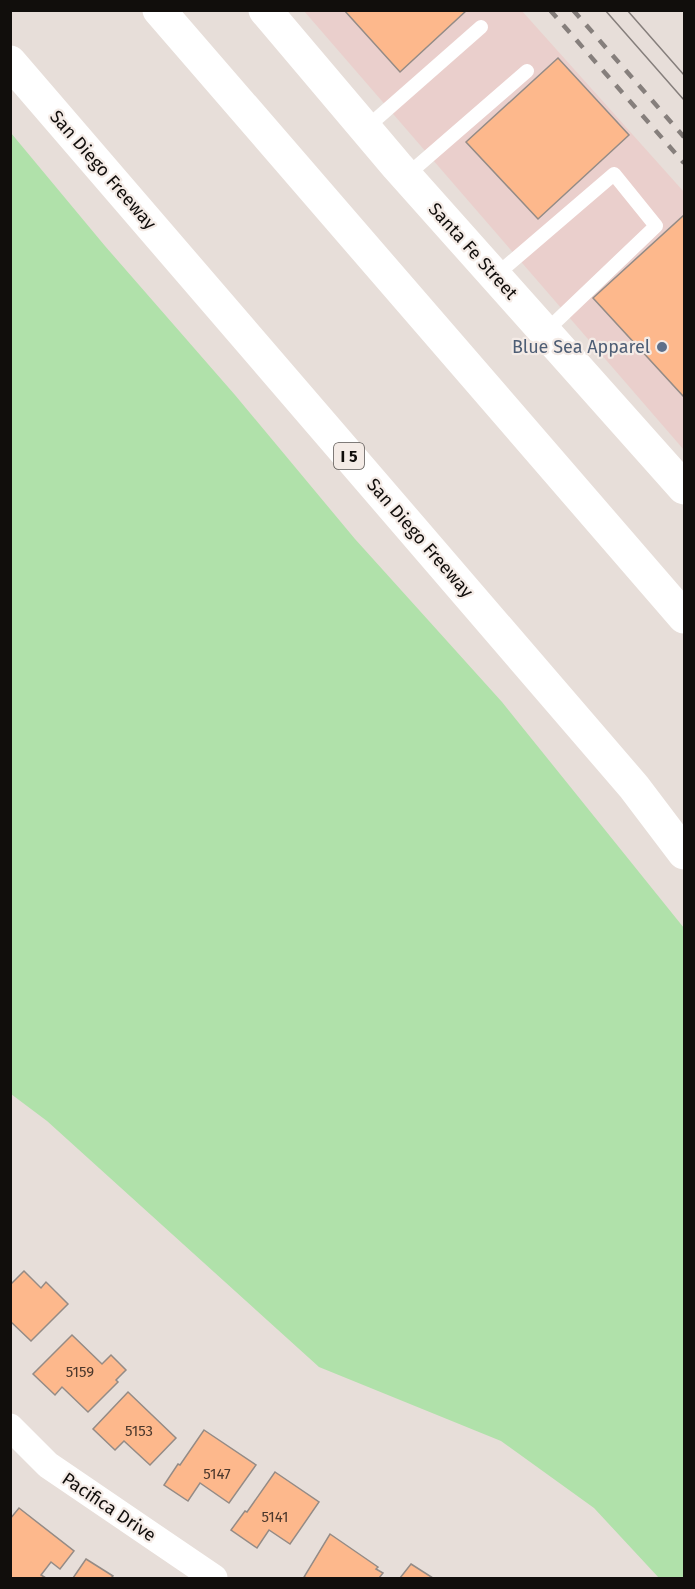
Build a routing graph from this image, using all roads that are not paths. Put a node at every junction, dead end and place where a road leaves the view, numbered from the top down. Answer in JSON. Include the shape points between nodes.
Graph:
{"nodes":[{"id":1,"x":159,"y":10,"type":"edge"},
{"id":2,"x":276,"y":18,"type":"edge"},
{"id":3,"x":481,"y":27,"type":"dead end"},
{"id":4,"x":10,"y":63,"type":"edge"},
{"id":5,"x":527,"y":71,"type":"dead end"},
{"id":6,"x":365,"y":129,"type":"junction"},
{"id":7,"x":406,"y":176,"type":"junction"},
{"id":8,"x":495,"y":276,"type":"junction"},
{"id":9,"x":545,"y":332,"type":"junction"},
{"id":10,"x":681,"y":476,"type":"edge"},
{"id":11,"x":684,"y":617,"type":"edge"},
{"id":12,"x":684,"y":853,"type":"edge"},
{"id":13,"x":10,"y":1427,"type":"edge"},
{"id":14,"x":214,"y":1578,"type":"edge"}],
"edges":[{"from":1,"to":11,"type":"main road"},
{"from":2,"to":6,"type":"main road","name":"Santa Fe Street"},
{"from":3,"to":6,"type":"lane"},
{"from":4,"to":12,"type":"main road","name":"San Diego Freeway","number":"I 5","via":[[634,788]]},
{"from":5,"to":7,"type":"lane"},
{"from":6,"to":7,"type":"main road","name":"Santa Fe Street"},
{"from":7,"to":8,"type":"main road","name":"Santa Fe Street"},
{"from":8,"to":9,"type":"main road","name":"Santa Fe Street"},
{"from":8,"to":9,"type":"lane","via":[[614,174],[656,226]]},
{"from":9,"to":10,"type":"main road","name":"Santa Fe Street"},
{"from":13,"to":14,"type":"street","name":"Pacifica Drive","via":[[48,1465]]}]}
